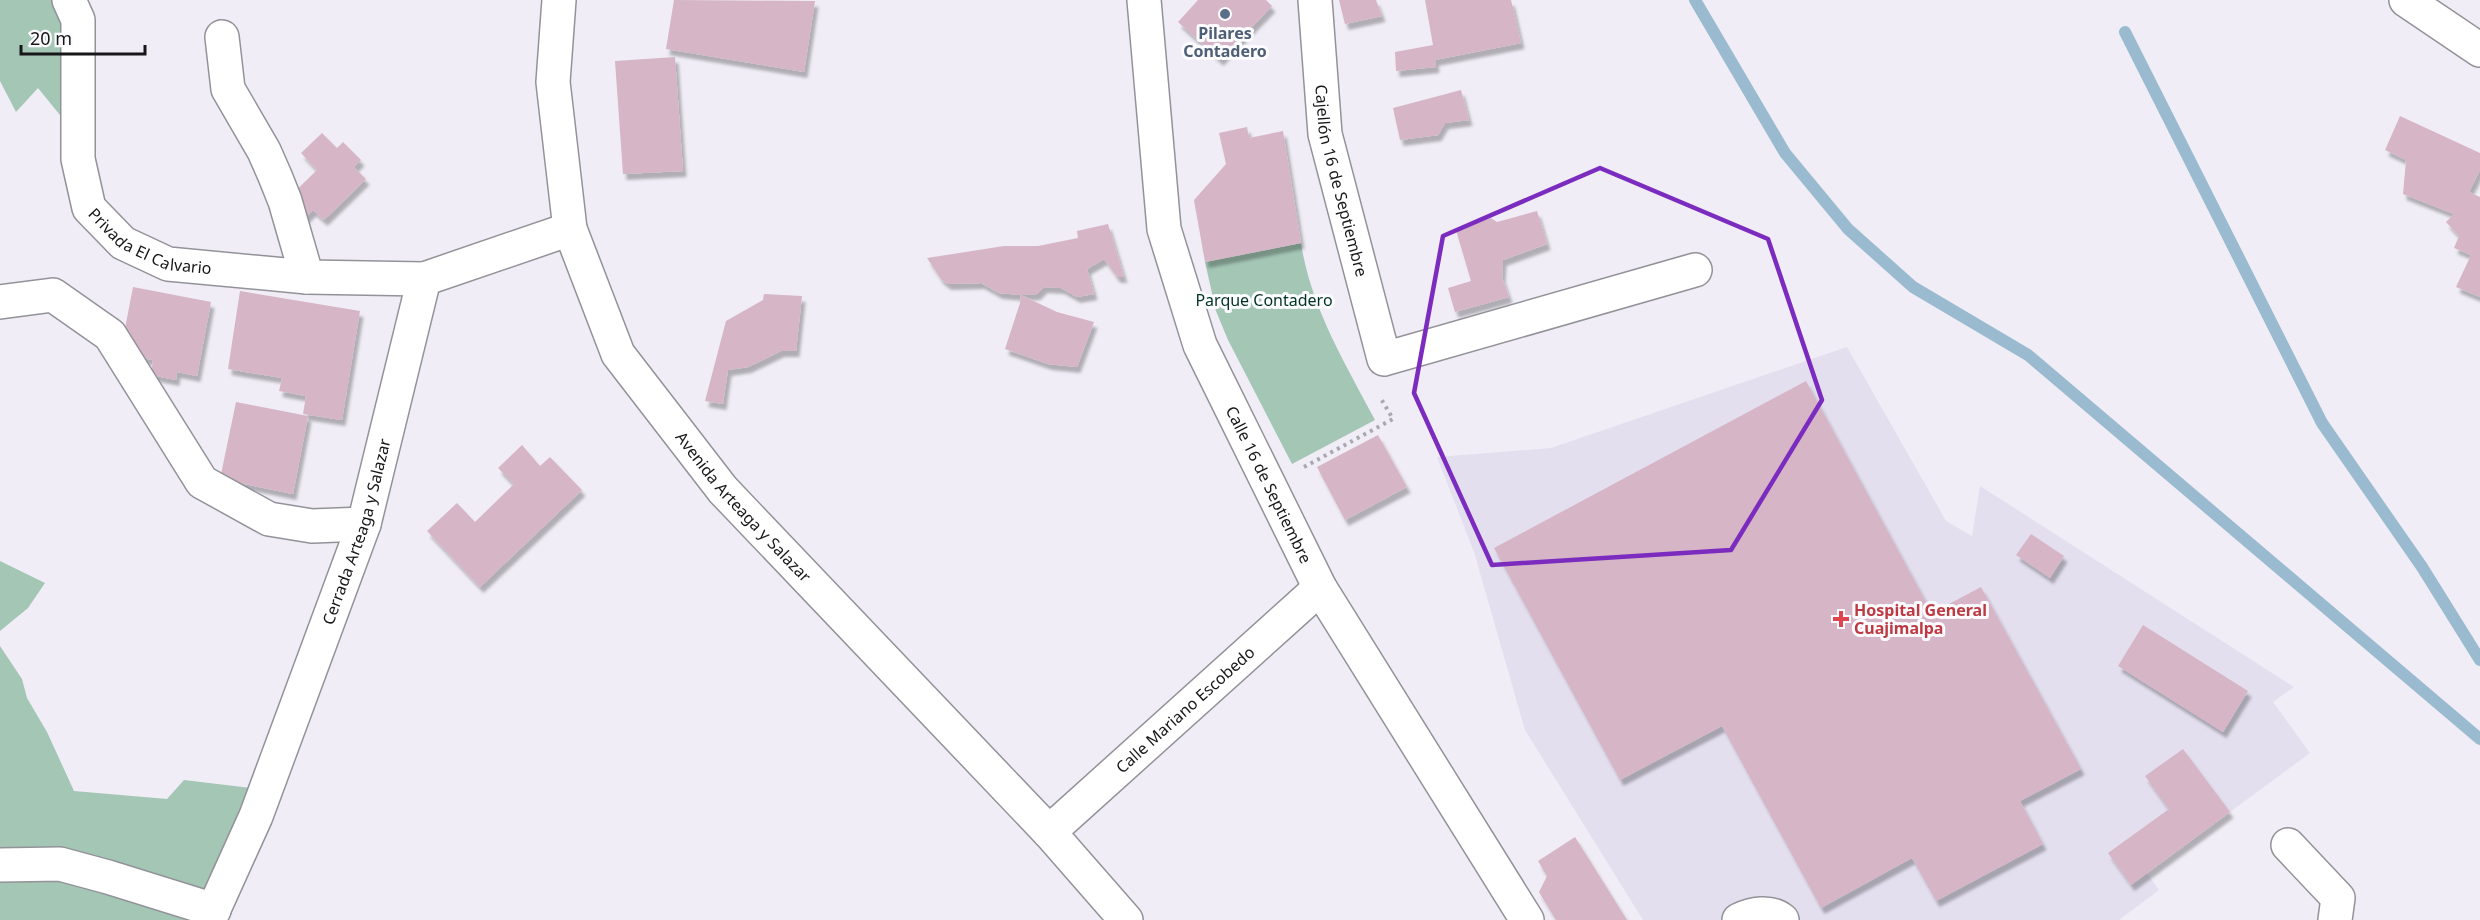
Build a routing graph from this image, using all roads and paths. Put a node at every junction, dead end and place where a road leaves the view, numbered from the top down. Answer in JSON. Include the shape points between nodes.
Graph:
{"nodes":[{"id":1,"x":69,"y":0,"type":"edge"},
{"id":2,"x":559,"y":0,"type":"edge"},
{"id":3,"x":1144,"y":0,"type":"edge"},
{"id":4,"x":1315,"y":0,"type":"edge"},
{"id":5,"x":2406,"y":0,"type":"edge"},
{"id":6,"x":222,"y":37,"type":"dead end"},
{"id":7,"x":2480,"y":50,"type":"edge"},
{"id":8,"x":570,"y":229,"type":"junction"},
{"id":9,"x":1695,"y":270,"type":"dead end"},
{"id":10,"x":307,"y":277,"type":"junction"},
{"id":11,"x":424,"y":279,"type":"junction"},
{"id":12,"x":0,"y":302,"type":"edge"},
{"id":13,"x":1385,"y":406,"type":"dead end"},
{"id":14,"x":1269,"y":486,"type":"junction"},
{"id":15,"x":364,"y":524,"type":"junction"},
{"id":16,"x":1320,"y":588,"type":"junction"},
{"id":17,"x":1049,"y":832,"type":"junction"},
{"id":18,"x":2288,"y":845,"type":"dead end"},
{"id":19,"x":0,"y":865,"type":"edge"},
{"id":20,"x":212,"y":915,"type":"edge"},
{"id":21,"x":1126,"y":920,"type":"edge"},
{"id":22,"x":1527,"y":920,"type":"edge"},
{"id":23,"x":1740,"y":920,"type":"edge"},
{"id":24,"x":1782,"y":920,"type":"edge"},
{"id":25,"x":2335,"y":920,"type":"edge"}],
"edges":[{"from":1,"to":10,"type":"street","name":"Privada El Calvario","via":[[78,20],[78,159],[89,208],[123,243],[168,264]]},
{"from":2,"to":8,"type":"street","name":"Avenida Arteaga y Salazar","via":[[553,82]]},
{"from":3,"to":14,"type":"street","name":"Calle 16 de Septiembre","via":[[1164,229],[1200,345]]},
{"from":4,"to":9,"type":"street","name":"Cajellón 16 de Septiembre","via":[[1325,134],[1384,359]]},
{"from":5,"to":7,"type":"street"},
{"from":6,"to":10,"type":"street","via":[[228,89],[275,176]]},
{"from":8,"to":11,"type":"street"},
{"from":8,"to":17,"type":"street","name":"Avenida Arteaga y Salazar","via":[[618,354],[723,490]]},
{"from":10,"to":11,"type":"street","name":"Privada El Calvario"},
{"from":11,"to":15,"type":"street","name":"Cerrada Arteaga y Salazar"},
{"from":12,"to":15,"type":"street","via":[[53,295],[110,335],[202,482],[269,519],[312,526]]},
{"from":13,"to":14,"type":"path","via":[[1393,419]]},
{"from":14,"to":16,"type":"street","name":"Calle 16 de Septiembre"},
{"from":15,"to":20,"type":"street","name":"Cerrada Arteaga y Salazar","via":[[256,816]]},
{"from":16,"to":17,"type":"street","name":"Calle Mariano Escobedo"},
{"from":16,"to":22,"type":"street","name":"Calle 16 de Septiembre"},
{"from":17,"to":21,"type":"street","name":"Avenida Arteaga y Salazar"},
{"from":18,"to":25,"type":"street","via":[[2338,898]]},
{"from":19,"to":20,"type":"street","via":[[60,864]]},
{"from":23,"to":24,"type":"street","via":[[1757,914]]}]}
